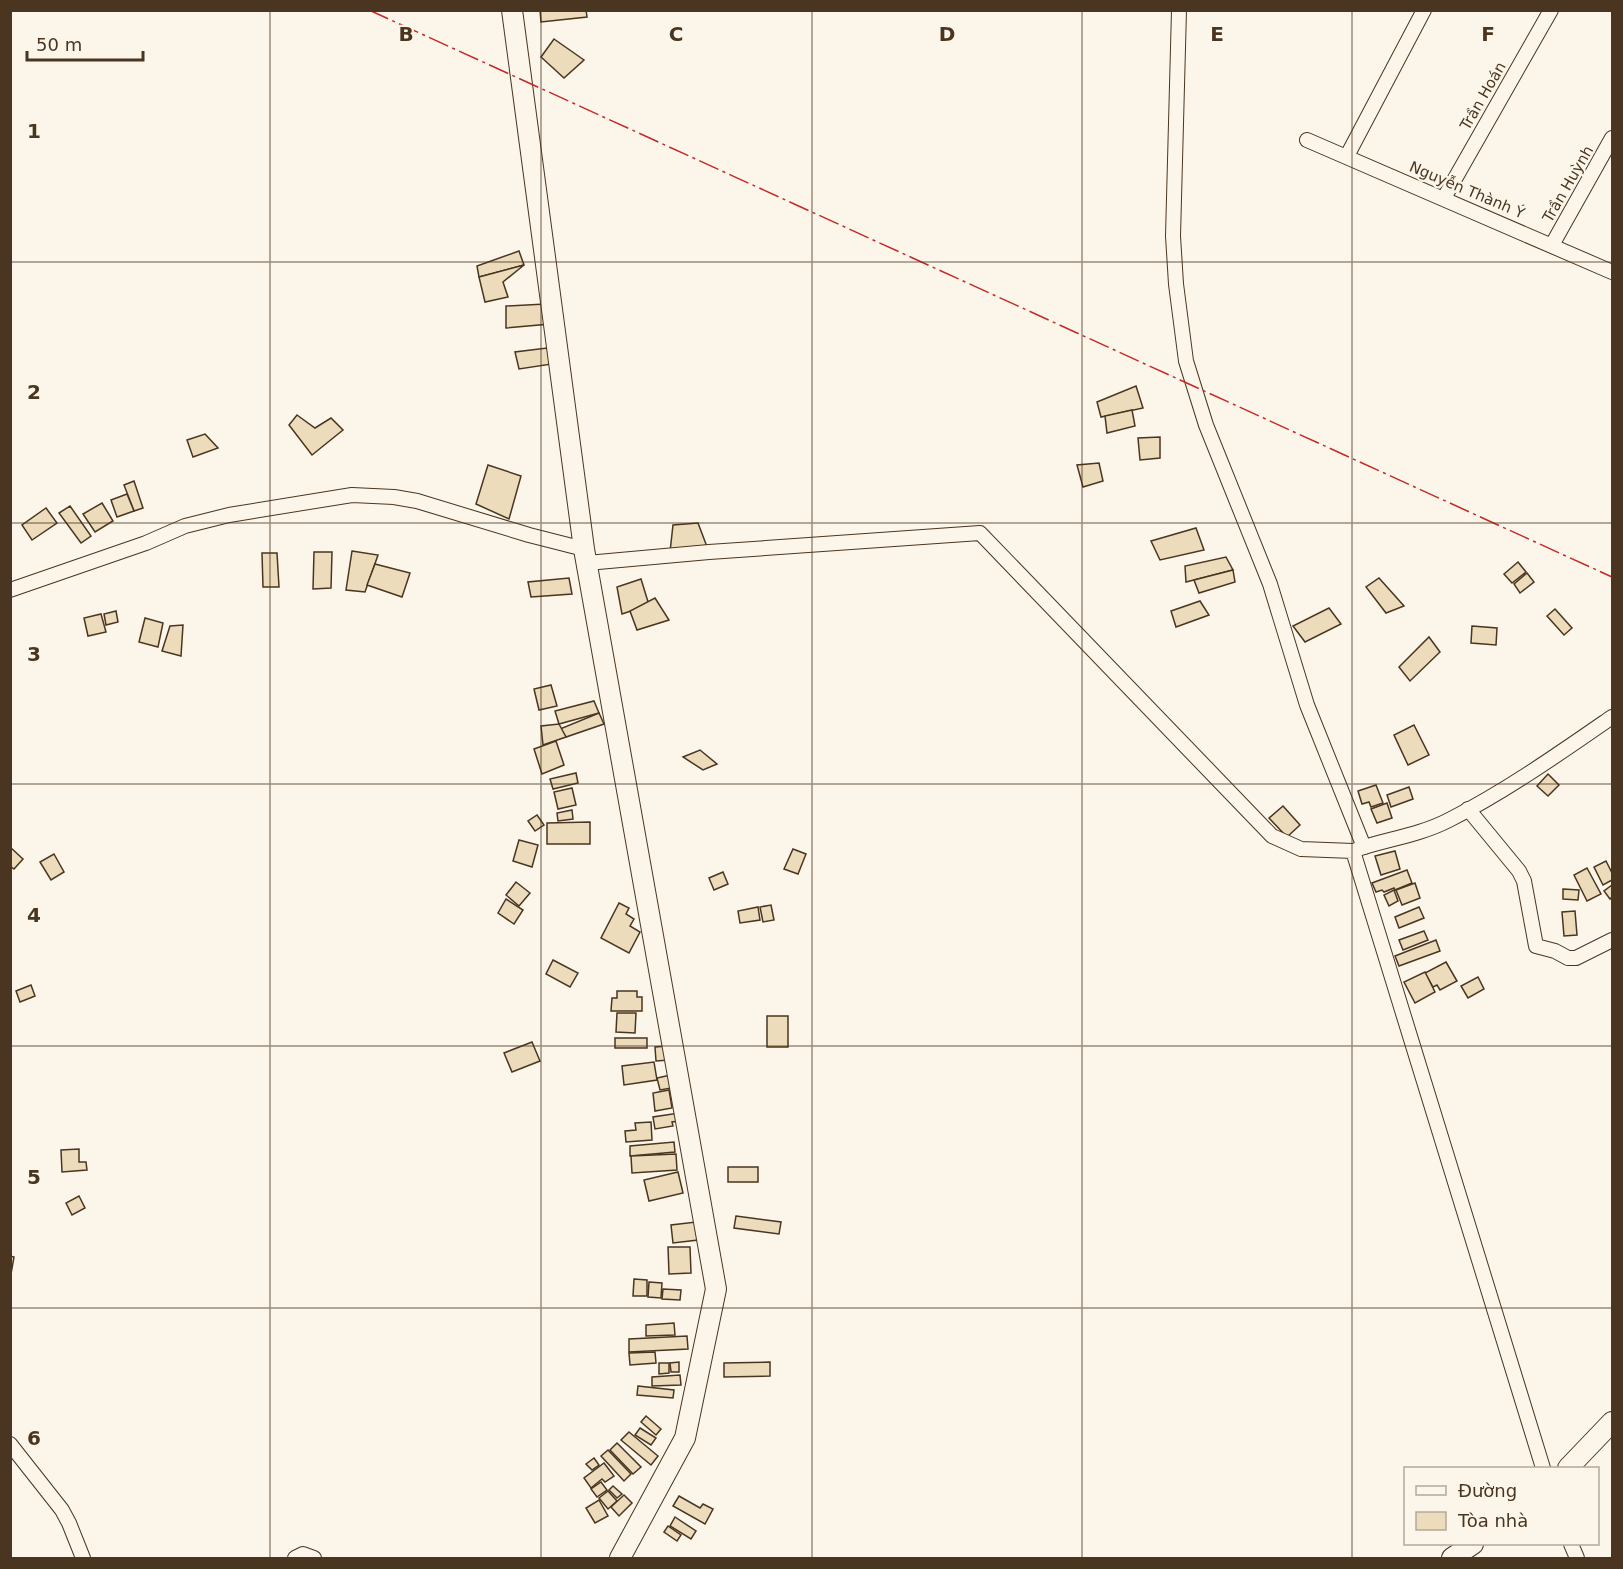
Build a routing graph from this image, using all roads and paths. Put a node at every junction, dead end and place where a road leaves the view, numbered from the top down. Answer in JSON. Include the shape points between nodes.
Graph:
{"nodes":[{"id":1,"x":512,"y":10,"type":"edge"},
{"id":2,"x":1179,"y":10,"type":"edge"},
{"id":3,"x":1424,"y":10,"type":"edge"},
{"id":4,"x":1551,"y":10,"type":"edge"},
{"id":5,"x":1612,"y":138,"type":"edge"},
{"id":6,"x":1307,"y":140,"type":"dead end"},
{"id":7,"x":1347,"y":156,"type":"junction"},
{"id":8,"x":1444,"y":198,"type":"junction"},
{"id":9,"x":1552,"y":245,"type":"junction"},
{"id":10,"x":1612,"y":272,"type":"edge"},
{"id":11,"x":586,"y":556,"type":"junction"},
{"id":12,"x":10,"y":590,"type":"edge"},
{"id":13,"x":1612,"y":717,"type":"edge"},
{"id":14,"x":1468,"y":809,"type":"junction"},
{"id":15,"x":1359,"y":849,"type":"junction"},
{"id":16,"x":1612,"y":940,"type":"edge"},
{"id":17,"x":1612,"y":1422,"type":"edge"},
{"id":18,"x":10,"y":1444,"type":"edge"},
{"id":19,"x":1544,"y":1467,"type":"edge"},
{"id":20,"x":1569,"y":1467,"type":"edge"},
{"id":21,"x":1472,"y":1545,"type":"edge"},
{"id":22,"x":82,"y":1558,"type":"edge"},
{"id":23,"x":294,"y":1558,"type":"edge"},
{"id":24,"x":314,"y":1558,"type":"edge"},
{"id":25,"x":620,"y":1558,"type":"edge"},
{"id":26,"x":1452,"y":1558,"type":"edge"}],
"edges":[{"from":1,"to":11,"type":"street"},
{"from":2,"to":15,"type":"street","via":[[1173,237],[1186,361],[1206,425],[1270,584],[1307,705]]},
{"from":3,"to":7,"type":"street"},
{"from":4,"to":8,"type":"street","name":"Trần Hoán"},
{"from":5,"to":9,"type":"street","name":"Trần Huỳnh"},
{"from":6,"to":7,"type":"street","name":"Nguyễn Thành Ý"},
{"from":7,"to":8,"type":"street","name":"Nguyễn Thành Ý"},
{"from":8,"to":9,"type":"street","name":"Nguyễn Thành Ý"},
{"from":9,"to":10,"type":"street","name":"Nguyễn Thành Ý"},
{"from":11,"to":12,"type":"street","via":[[417,501],[352,495],[185,526]]},
{"from":11,"to":15,"type":"street","via":[[709,552],[980,533],[1272,836],[1301,849]]},
{"from":11,"to":25,"type":"street","via":[[717,1289],[685,1438]]},
{"from":13,"to":14,"type":"street"},
{"from":14,"to":15,"type":"street","via":[[1416,834]]},
{"from":14,"to":16,"type":"street","via":[[1524,881],[1536,946],[1576,958]]},
{"from":15,"to":19,"type":"street"},
{"from":17,"to":20,"type":"street"},
{"from":18,"to":22,"type":"street","via":[[62,1510]]},
{"from":21,"to":26,"type":"street"},
{"from":23,"to":24,"type":"street","via":[[303,1554]]}]}
